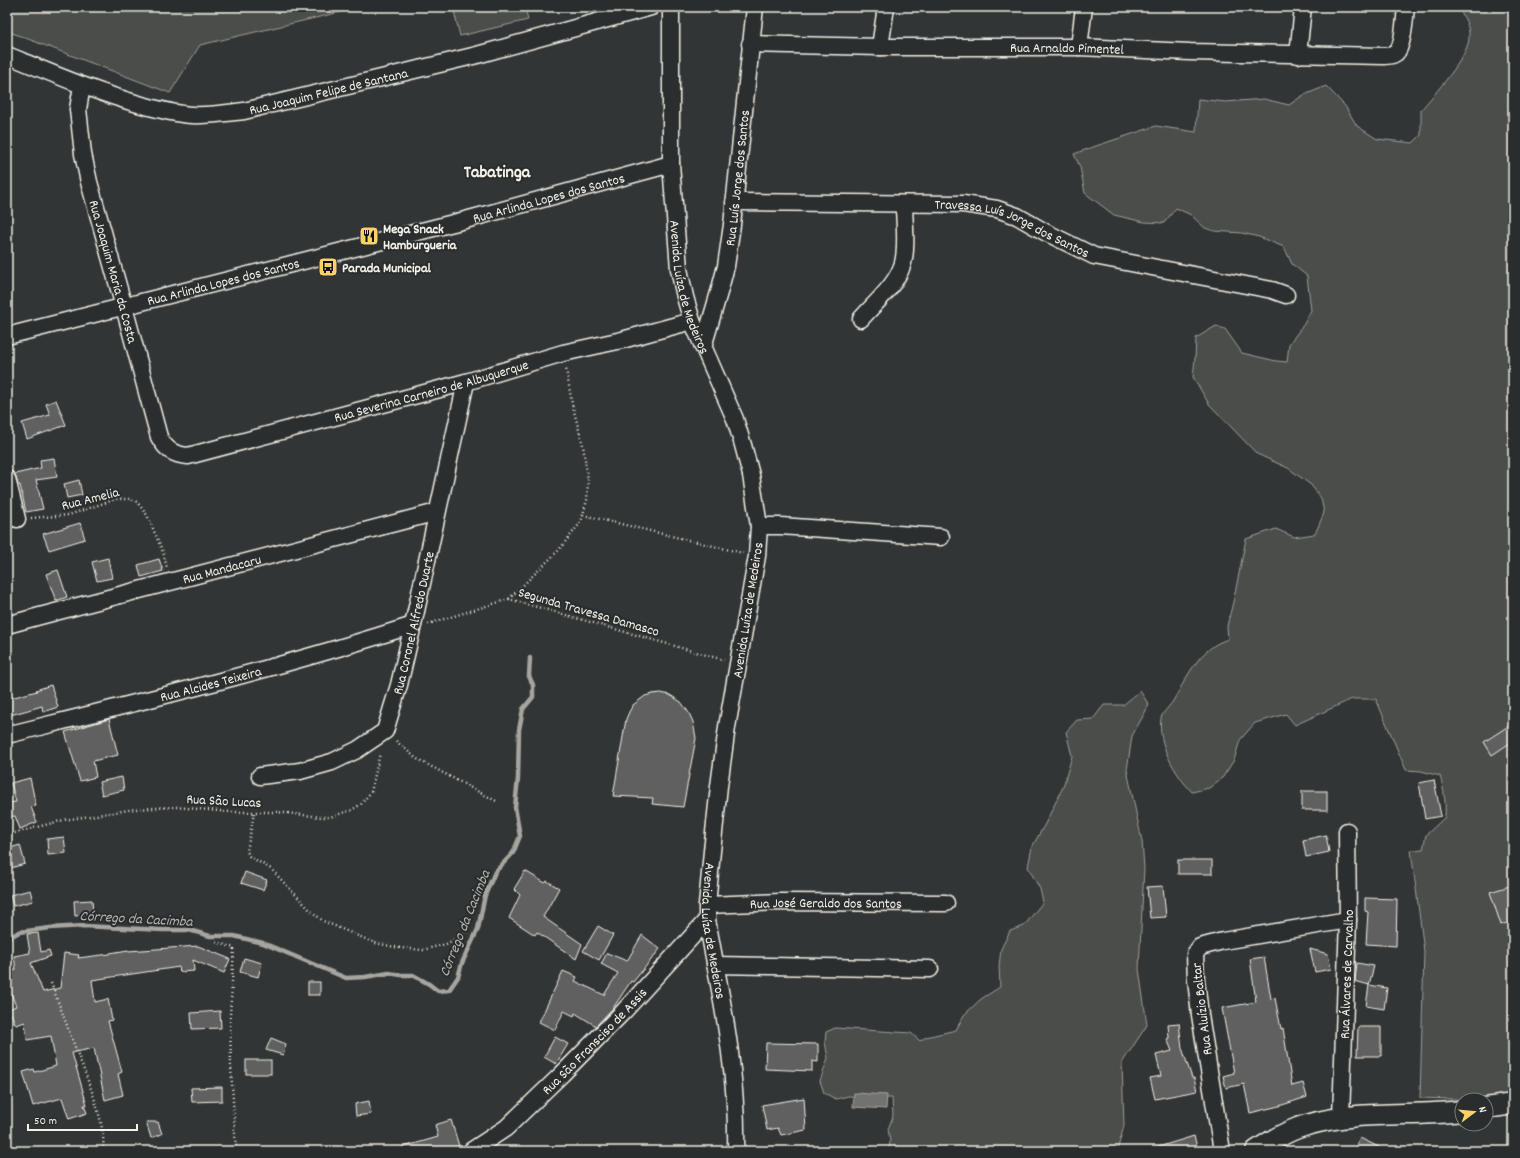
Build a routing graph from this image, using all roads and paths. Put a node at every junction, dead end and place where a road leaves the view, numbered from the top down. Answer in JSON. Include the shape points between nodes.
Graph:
{"nodes":[{"id":1,"x":651,"y":7,"type":"edge"},
{"id":2,"x":671,"y":7,"type":"edge"},
{"id":3,"x":755,"y":7,"type":"edge"},
{"id":4,"x":886,"y":7,"type":"edge"},
{"id":5,"x":1084,"y":7,"type":"edge"},
{"id":6,"x":1303,"y":7,"type":"edge"},
{"id":7,"x":1406,"y":7,"type":"edge"},
{"id":8,"x":750,"y":44,"type":"junction"},
{"id":9,"x":880,"y":47,"type":"junction"},
{"id":10,"x":1079,"y":47,"type":"junction"},
{"id":11,"x":1298,"y":55,"type":"junction"},
{"id":12,"x":7,"y":56,"type":"edge"},
{"id":13,"x":82,"y":86,"type":"junction"},
{"id":14,"x":671,"y":164,"type":"junction"},
{"id":15,"x":734,"y":202,"type":"junction"},
{"id":16,"x":904,"y":204,"type":"junction"},
{"id":17,"x":1286,"y":294,"type":"dead end"},
{"id":18,"x":124,"y":307,"type":"junction"},
{"id":19,"x":861,"y":319,"type":"dead end"},
{"id":20,"x":692,"y":321,"type":"junction"},
{"id":21,"x":7,"y":336,"type":"edge"},
{"id":22,"x":703,"y":347,"type":"junction"},
{"id":23,"x":563,"y":353,"type":"junction"},
{"id":24,"x":466,"y":382,"type":"junction"},
{"id":25,"x":171,"y":452,"type":"joint"},
{"id":26,"x":7,"y":479,"type":"edge"},
{"id":27,"x":437,"y":512,"type":"junction"},
{"id":28,"x":583,"y":515,"type":"junction"},
{"id":29,"x":17,"y":520,"type":"joint"},
{"id":30,"x":759,"y":526,"type":"junction"},
{"id":31,"x":941,"y":538,"type":"dead end"},
{"id":32,"x":757,"y":556,"type":"junction"},
{"id":33,"x":171,"y":582,"type":"junction"},
{"id":34,"x":509,"y":599,"type":"junction"},
{"id":35,"x":7,"y":626,"type":"edge"},
{"id":36,"x":413,"y":627,"type":"junction"},
{"id":37,"x":739,"y":664,"type":"junction"},
{"id":38,"x":385,"y":731,"type":"junction"},
{"id":39,"x":7,"y":735,"type":"edge"},
{"id":40,"x":260,"y":776,"type":"dead end"},
{"id":41,"x":496,"y":801,"type":"dead end"},
{"id":42,"x":254,"y":813,"type":"junction"},
{"id":43,"x":1347,"y":831,"type":"dead end"},
{"id":44,"x":7,"y":835,"type":"edge"},
{"id":45,"x":946,"y":903,"type":"dead end"},
{"id":46,"x":707,"y":913,"type":"junction"},
{"id":47,"x":7,"y":918,"type":"edge"},
{"id":48,"x":1348,"y":920,"type":"junction"},
{"id":49,"x":8,"y":929,"type":"edge"},
{"id":50,"x":467,"y":932,"type":"dead end"},
{"id":51,"x":216,"y":942,"type":"dead end"},
{"id":52,"x":715,"y":965,"type":"junction"},
{"id":53,"x":930,"y":969,"type":"dead end"},
{"id":54,"x":51,"y":983,"type":"dead end"},
{"id":55,"x":1513,"y":1104,"type":"edge"},
{"id":56,"x":1494,"y":1107,"type":"edge"},
{"id":57,"x":1454,"y":1111,"type":"edge"},
{"id":58,"x":1341,"y":1117,"type":"junction"},
{"id":59,"x":103,"y":1151,"type":"edge"},
{"id":60,"x":236,"y":1151,"type":"edge"},
{"id":61,"x":471,"y":1151,"type":"edge"},
{"id":62,"x":736,"y":1151,"type":"edge"},
{"id":63,"x":1222,"y":1151,"type":"edge"},
{"id":64,"x":1256,"y":1151,"type":"edge"}],
"edges":[{"from":1,"to":13,"type":"street","name":"Rua Joaquim Felipe de Santana","via":[[477,55],[244,111],[192,115],[163,111]]},
{"from":2,"to":14,"type":"street","name":"Avenida Luíza de Medeiros"},
{"from":3,"to":8,"type":"street","name":"Rua Luís Jorge dos Santos"},
{"from":4,"to":9,"type":"street"},
{"from":5,"to":10,"type":"street"},
{"from":6,"to":11,"type":"street"},
{"from":7,"to":11,"type":"street","name":"Rua Arnaldo Pimentel","via":[[1399,50],[1393,55]]},
{"from":8,"to":9,"type":"street","name":"Rua Arnaldo Pimentel"},
{"from":8,"to":15,"type":"street","name":"Rua Luís Jorge dos Santos"},
{"from":9,"to":10,"type":"street","name":"Rua Arnaldo Pimentel"},
{"from":10,"to":11,"type":"street","name":"Rua Arnaldo Pimentel"},
{"from":12,"to":13,"type":"street","name":"Rua Joaquim Felipe de Santana"},
{"from":13,"to":18,"type":"street","name":"Rua Joaquim Maria da Costa","via":[[78,109],[83,154]]},
{"from":14,"to":18,"type":"street","name":"Rua Arlinda Lopes dos Santos","via":[[469,220]]},
{"from":14,"to":20,"type":"street","name":"Avenida Luíza de Medeiros","via":[[679,269]]},
{"from":15,"to":16,"type":"street","name":"Travessa Luís Jorge dos Santos"},
{"from":15,"to":22,"type":"street","name":"Rua Luís Jorge dos Santos","via":[[726,266]]},
{"from":16,"to":17,"type":"street","name":"Travessa Luís Jorge dos Santos","via":[[962,204],[997,209],[1017,216],[1094,256]]},
{"from":16,"to":19,"type":"street","via":[[903,265],[895,281]]},
{"from":18,"to":21,"type":"street","name":"Rua Arlinda Lopes dos Santos"},
{"from":18,"to":25,"type":"street","name":"Rua Joaquim Maria da Costa","via":[[158,437]]},
{"from":20,"to":22,"type":"street","name":"Avenida Luíza de Medeiros"},
{"from":20,"to":23,"type":"street","name":"Rua Severina Carneiro de Albuquerque"},
{"from":22,"to":30,"type":"street","name":"Avenida Luíza de Medeiros","via":[[735,419],[751,475]]},
{"from":23,"to":24,"type":"street","name":"Rua Severina Carneiro de Albuquerque"},
{"from":23,"to":28,"type":"path","via":[[588,480]]},
{"from":24,"to":25,"type":"street","name":"Rua Severina Carneiro de Albuquerque","via":[[188,456],[179,456]]},
{"from":24,"to":27,"type":"street","name":"Rua Coronel Alfredo Duarte"},
{"from":26,"to":29,"type":"street"},
{"from":27,"to":33,"type":"street","name":"Rua Mandacaru"},
{"from":27,"to":36,"type":"street","name":"Rua Coronel Alfredo Duarte"},
{"from":28,"to":32,"type":"path"},
{"from":28,"to":34,"type":"path","via":[[581,522],[558,551]]},
{"from":29,"to":33,"type":"path","name":"Rua Amelia","via":[[69,515],[116,499],[130,499],[142,508],[154,529]]},
{"from":30,"to":31,"type":"street"},
{"from":30,"to":32,"type":"street","name":"Avenida Luíza de Medeiros"},
{"from":32,"to":37,"type":"street","name":"Avenida Luíza de Medeiros"},
{"from":33,"to":35,"type":"street","name":"Rua Mandacaru"},
{"from":34,"to":36,"type":"path","name":"Segunda Travessa Damasco"},
{"from":34,"to":37,"type":"path","name":"Segunda Travessa Damasco"},
{"from":36,"to":38,"type":"street","name":"Rua Coronel Alfredo Duarte"},
{"from":36,"to":39,"type":"street","name":"Rua Alcides Teixeira","via":[[219,682]]},
{"from":37,"to":46,"type":"street","name":"Avenida Luíza de Medeiros","via":[[727,727]]},
{"from":38,"to":40,"type":"street","via":[[357,750],[332,762],[300,771]]},
{"from":38,"to":41,"type":"path","via":[[418,759]]},
{"from":38,"to":42,"type":"path","name":"Rua São Lucas","via":[[371,792],[352,810],[325,817],[277,812]]},
{"from":42,"to":44,"type":"path","name":"Rua São Lucas","via":[[176,807],[135,809],[64,820]]},
{"from":42,"to":50,"type":"path","via":[[247,851],[250,856],[271,869],[323,922],[375,943],[423,950],[446,944]]},
{"from":43,"to":48,"type":"street","name":"Rua Álvares de Carvalho"},
{"from":45,"to":46,"type":"street","name":"Rua José Geraldo dos Santos","via":[[780,902]]},
{"from":46,"to":52,"type":"street","name":"Avenida Luíza de Medeiros"},
{"from":46,"to":61,"type":"street","name":"Rua São Fransciso de Assis","via":[[624,1011],[506,1128]]},
{"from":47,"to":49,"type":"path"},
{"from":48,"to":58,"type":"street","name":"Rua Álvares de Carvalho"},
{"from":48,"to":63,"type":"street","name":"Rua Aluízio Baltar","via":[[1223,941],[1200,947],[1195,954],[1200,1014]]},
{"from":51,"to":60,"type":"path","via":[[234,948],[230,1045]]},
{"from":52,"to":53,"type":"street"},
{"from":52,"to":62,"type":"street","name":"Avenida Luíza de Medeiros","via":[[735,1096]]},
{"from":54,"to":59,"type":"path","via":[[93,1097],[105,1140]]},
{"from":55,"to":56,"type":"main road"},
{"from":57,"to":58,"type":"main road"},
{"from":58,"to":64,"type":"main road","via":[[1306,1125],[1277,1137]]}]}
